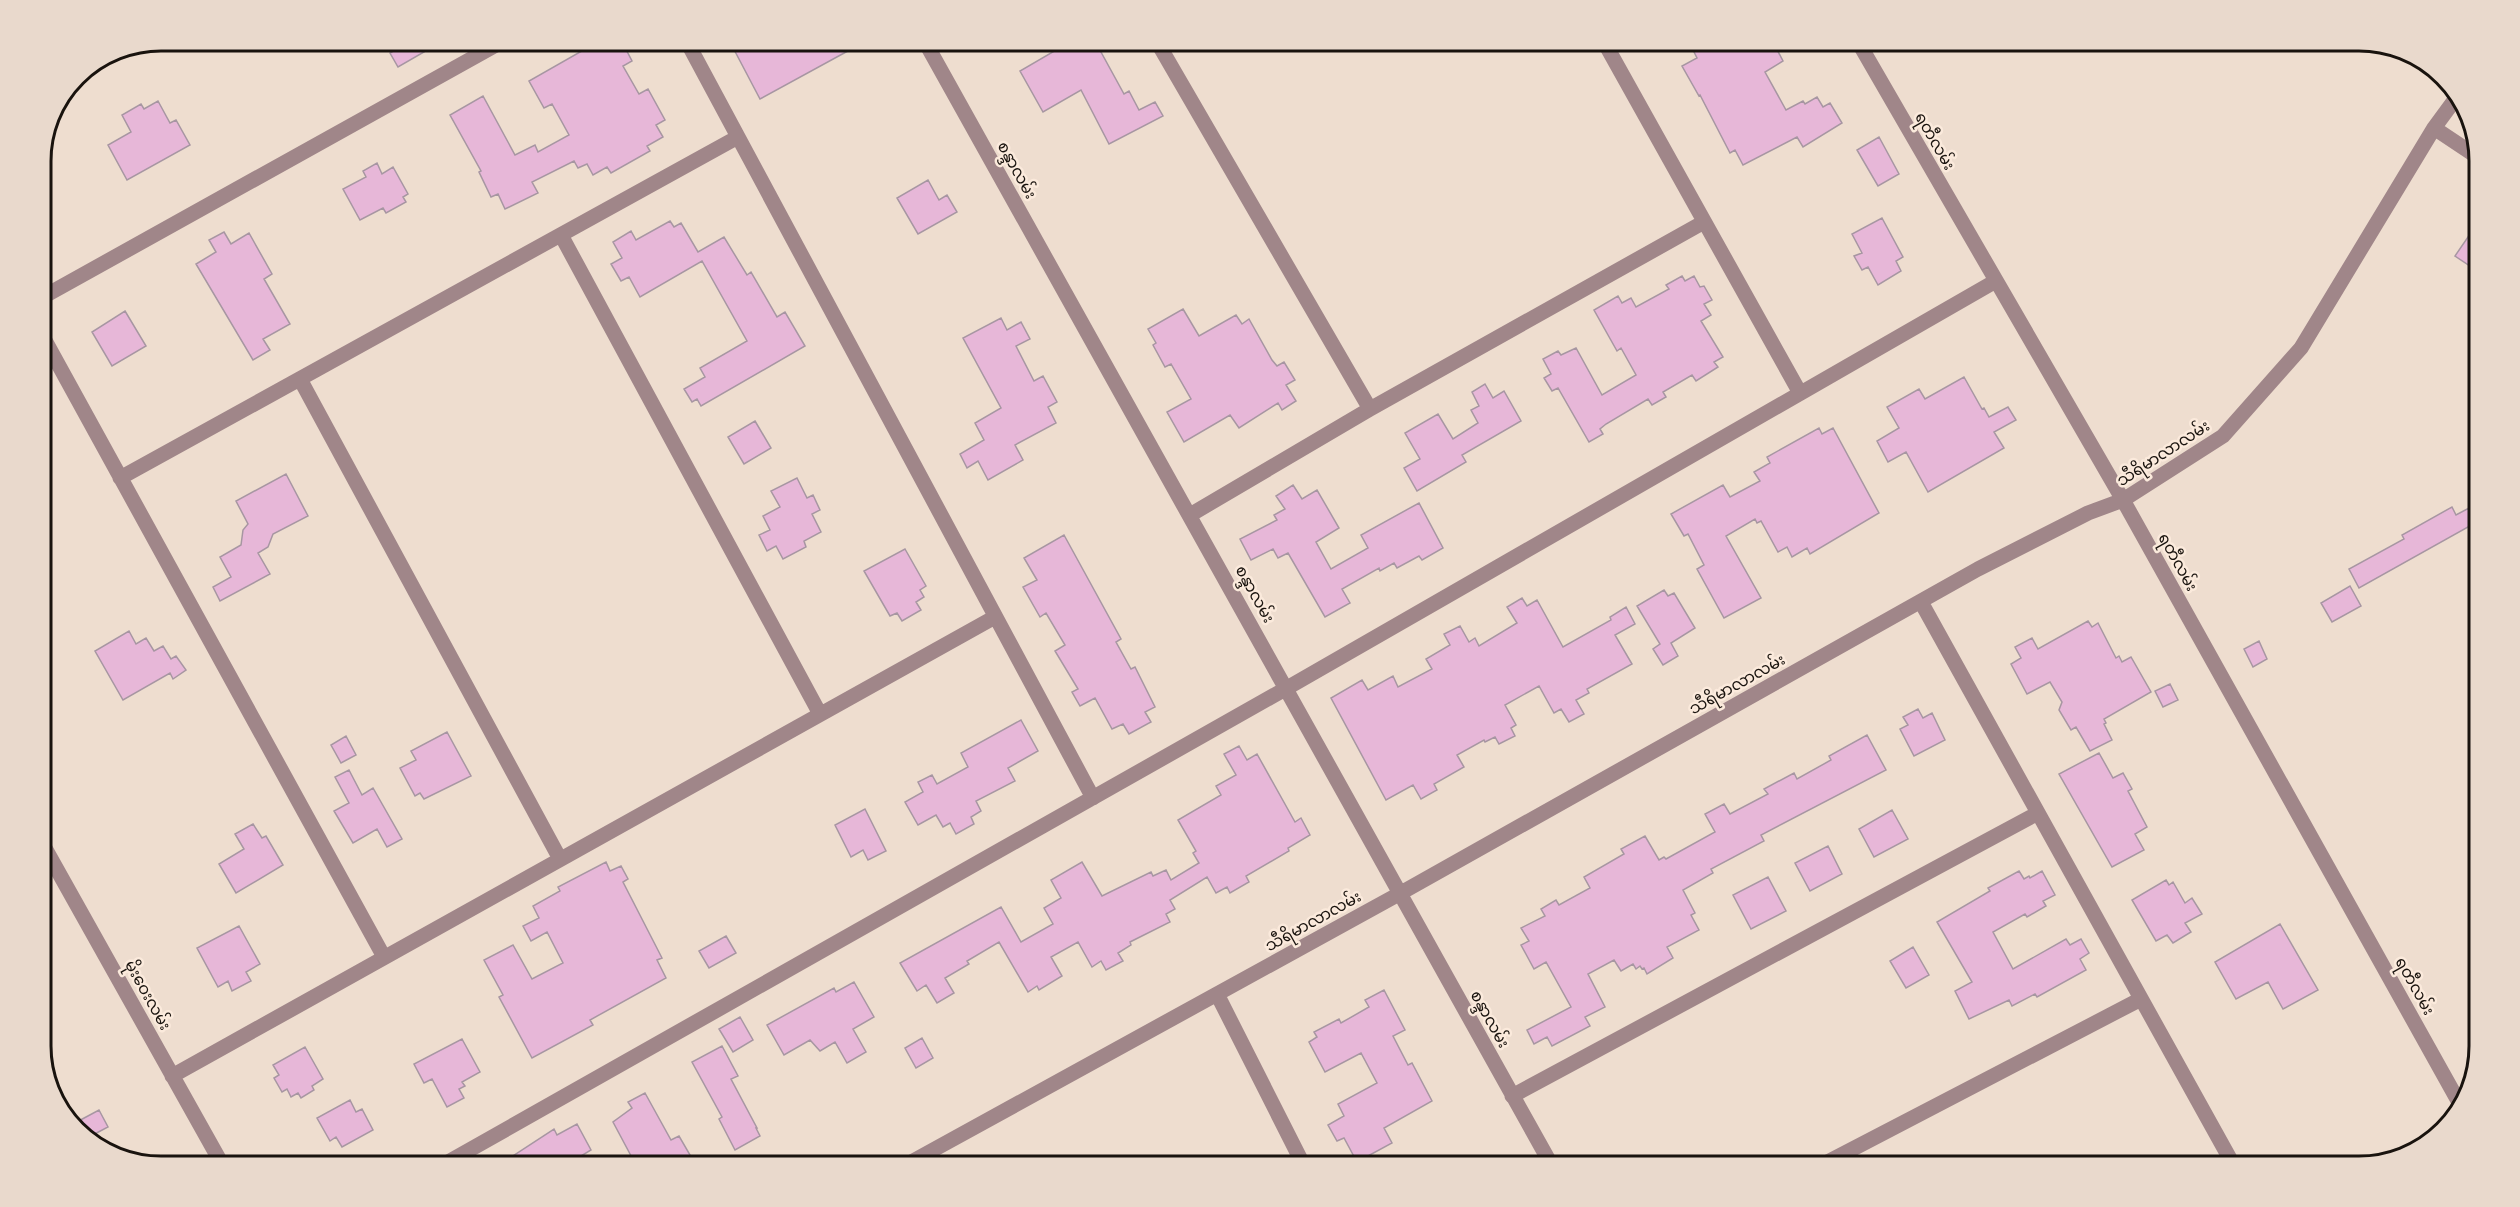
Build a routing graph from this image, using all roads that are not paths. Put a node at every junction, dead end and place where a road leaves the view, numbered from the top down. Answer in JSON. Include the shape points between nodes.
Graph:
{"nodes":[{"id":1,"x":485,"y":51,"type":"edge"},
{"id":2,"x":692,"y":51,"type":"edge"},
{"id":3,"x":930,"y":51,"type":"edge"},
{"id":4,"x":1162,"y":51,"type":"edge"},
{"id":5,"x":1608,"y":51,"type":"edge"},
{"id":6,"x":1863,"y":51,"type":"edge"},
{"id":7,"x":2452,"y":103,"type":"edge"},
{"id":8,"x":2434,"y":128,"type":"junction"},
{"id":9,"x":738,"y":137,"type":"junction"},
{"id":10,"x":2469,"y":151,"type":"edge"},
{"id":11,"x":1704,"y":222,"type":"junction"},
{"id":12,"x":561,"y":235,"type":"junction"},
{"id":13,"x":1994,"y":282,"type":"junction"},
{"id":14,"x":51,"y":292,"type":"edge"},
{"id":15,"x":51,"y":351,"type":"edge"},
{"id":16,"x":300,"y":379,"type":"junction"},
{"id":17,"x":1800,"y":393,"type":"junction"},
{"id":18,"x":1370,"y":409,"type":"junction"},
{"id":19,"x":120,"y":478,"type":"junction"},
{"id":20,"x":2123,"y":500,"type":"junction"},
{"id":21,"x":1190,"y":515,"type":"junction"},
{"id":22,"x":1921,"y":602,"type":"junction"},
{"id":23,"x":995,"y":616,"type":"junction"},
{"id":24,"x":1287,"y":688,"type":"junction"},
{"id":25,"x":820,"y":714,"type":"junction"},
{"id":26,"x":1093,"y":798,"type":"junction"},
{"id":27,"x":2038,"y":813,"type":"junction"},
{"id":28,"x":560,"y":859,"type":"junction"},
{"id":29,"x":51,"y":860,"type":"edge"},
{"id":30,"x":1399,"y":894,"type":"junction"},
{"id":31,"x":384,"y":957,"type":"junction"},
{"id":32,"x":1217,"y":994,"type":"junction"},
{"id":33,"x":2141,"y":999,"type":"junction"},
{"id":34,"x":172,"y":1076,"type":"junction"},
{"id":35,"x":1512,"y":1096,"type":"junction"},
{"id":36,"x":2456,"y":1097,"type":"edge"},
{"id":37,"x":217,"y":1156,"type":"edge"},
{"id":38,"x":460,"y":1156,"type":"edge"},
{"id":39,"x":924,"y":1156,"type":"edge"},
{"id":40,"x":1298,"y":1156,"type":"edge"},
{"id":41,"x":1546,"y":1156,"type":"edge"},
{"id":42,"x":1841,"y":1156,"type":"edge"},
{"id":43,"x":2228,"y":1156,"type":"edge"}],
"edges":[{"from":1,"to":14,"type":"street"},
{"from":2,"to":9,"type":"street"},
{"from":3,"to":21,"type":"street","name":"စန္ဒာလမ်း"},
{"from":4,"to":18,"type":"street"},
{"from":5,"to":11,"type":"street"},
{"from":6,"to":13,"type":"street","name":"ရတီလမ်း"},
{"from":7,"to":8,"type":"street","name":"သီရိမာလာလမ်း"},
{"from":8,"to":10,"type":"street"},
{"from":8,"to":20,"type":"street","name":"သီရိမာလာလမ်း","via":[[2301,348],[2223,436]]},
{"from":9,"to":12,"type":"street"},
{"from":9,"to":23,"type":"street"},
{"from":11,"to":17,"type":"street"},
{"from":11,"to":18,"type":"street"},
{"from":12,"to":16,"type":"street"},
{"from":12,"to":25,"type":"street"},
{"from":13,"to":17,"type":"street"},
{"from":13,"to":20,"type":"street","name":"ရတီလမ်း"},
{"from":15,"to":19,"type":"street"},
{"from":16,"to":19,"type":"street"},
{"from":16,"to":28,"type":"street"},
{"from":17,"to":24,"type":"street"},
{"from":18,"to":21,"type":"street"},
{"from":19,"to":31,"type":"street"},
{"from":20,"to":22,"type":"street","name":"သီရိမာလာလမ်း","via":[[2088,513]]},
{"from":20,"to":36,"type":"street","name":"ရတီလမ်း"},
{"from":21,"to":24,"type":"street","name":"စန္ဒာလမ်း"},
{"from":22,"to":27,"type":"street"},
{"from":22,"to":30,"type":"street","name":"သီရိမာလာလမ်း"},
{"from":23,"to":25,"type":"street"},
{"from":23,"to":26,"type":"street"},
{"from":24,"to":26,"type":"street"},
{"from":24,"to":30,"type":"street","name":"စန္ဒာလမ်း"},
{"from":25,"to":28,"type":"street"},
{"from":26,"to":38,"type":"street"},
{"from":27,"to":33,"type":"street"},
{"from":27,"to":35,"type":"street"},
{"from":28,"to":31,"type":"street"},
{"from":29,"to":34,"type":"street","name":"မိုးဝေးလမ်း"},
{"from":30,"to":32,"type":"street","name":"သီရိမာလာလမ်း"},
{"from":30,"to":35,"type":"street","name":"စန္ဒာလမ်း"},
{"from":31,"to":34,"type":"street"},
{"from":32,"to":39,"type":"street","name":"သီရိမာလာလမ်း"},
{"from":32,"to":40,"type":"street"},
{"from":33,"to":42,"type":"street"},
{"from":33,"to":43,"type":"street"},
{"from":34,"to":37,"type":"street","name":"မိုးဝေးလမ်း"},
{"from":35,"to":41,"type":"street","name":"စန္ဒာလမ်း"}]}
